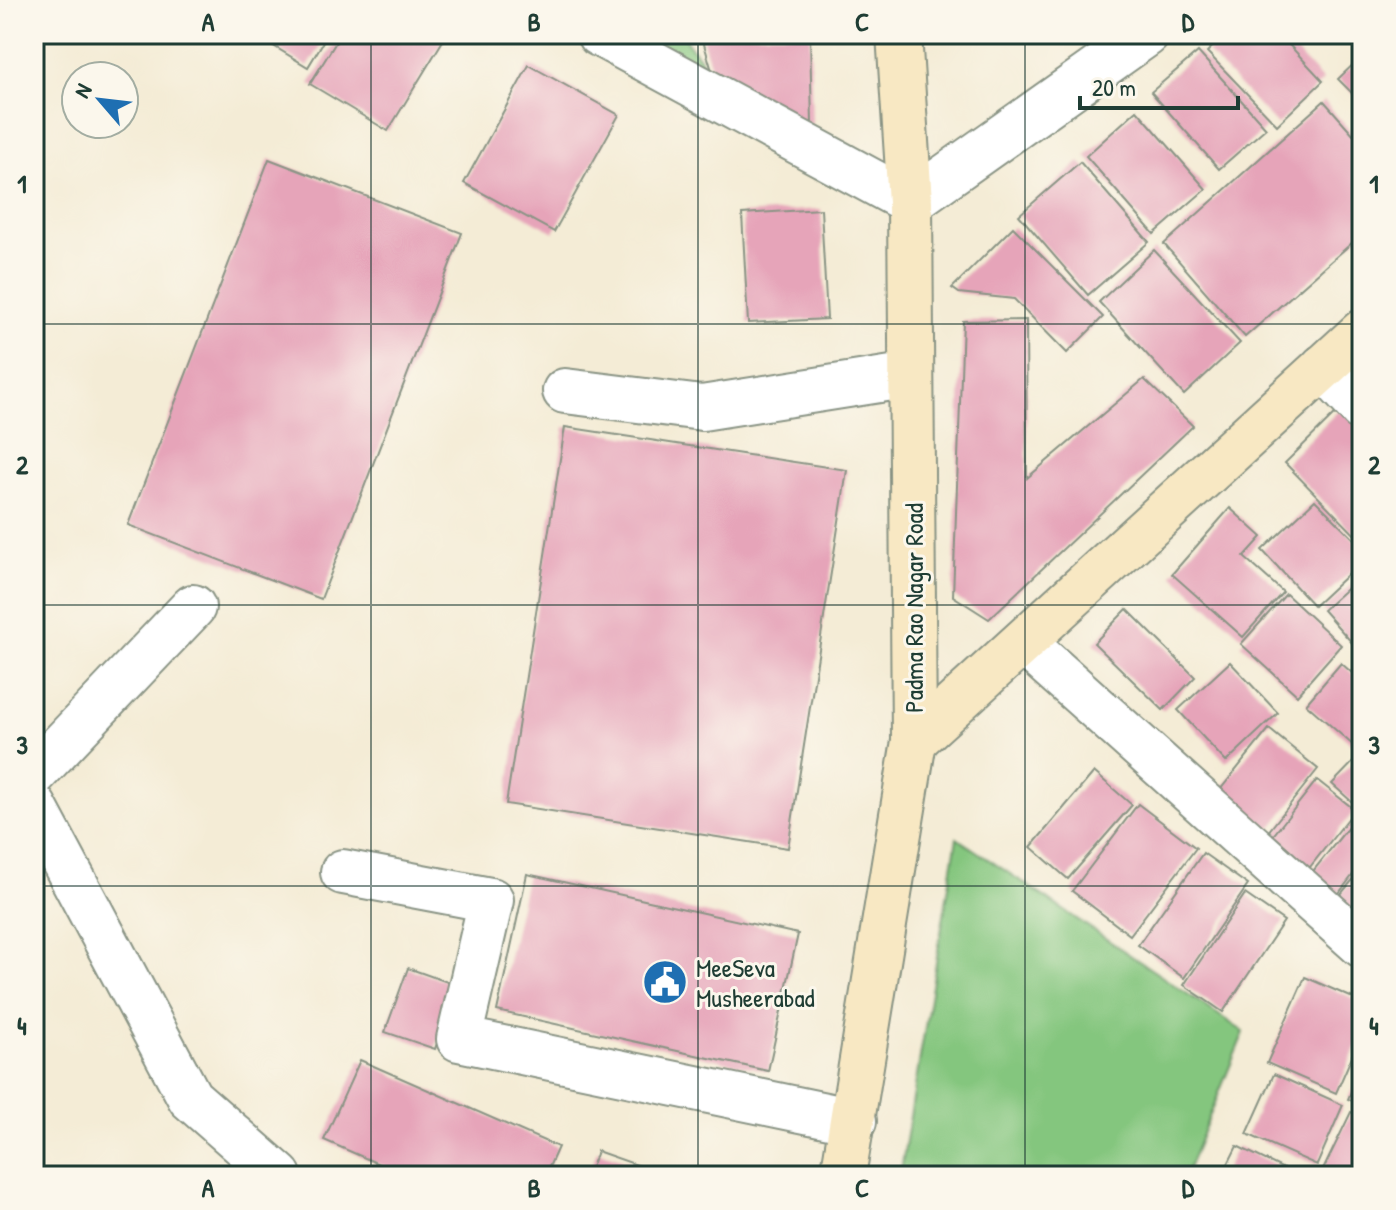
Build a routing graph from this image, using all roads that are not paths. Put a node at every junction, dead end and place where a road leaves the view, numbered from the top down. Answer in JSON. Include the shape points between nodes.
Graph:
{"nodes":[{"id":1,"x":599,"y":34,"type":"edge"},
{"id":2,"x":899,"y":34,"type":"edge"},
{"id":3,"x":1147,"y":34,"type":"edge"},
{"id":4,"x":910,"y":202,"type":"junction"},
{"id":5,"x":1362,"y":332,"type":"edge"},
{"id":6,"x":1323,"y":367,"type":"junction"},
{"id":7,"x":911,"y":375,"type":"junction"},
{"id":8,"x":565,"y":391,"type":"dead end"},
{"id":9,"x":1362,"y":409,"type":"edge"},
{"id":10,"x":193,"y":607,"type":"dead end"},
{"id":11,"x":1023,"y":642,"type":"junction"},
{"id":12,"x":914,"y":741,"type":"junction"},
{"id":13,"x":34,"y":774,"type":"edge"},
{"id":14,"x":34,"y":806,"type":"edge"},
{"id":15,"x":343,"y":872,"type":"dead end"},
{"id":16,"x":1362,"y":945,"type":"edge"},
{"id":17,"x":854,"y":1121,"type":"junction"},
{"id":18,"x":279,"y":1176,"type":"edge"},
{"id":19,"x":843,"y":1176,"type":"edge"}],
"edges":[{"from":1,"to":4,"type":"street"},
{"from":2,"to":4,"type":"main road","name":"Padma Rao Nagar Road"},
{"from":3,"to":4,"type":"street"},
{"from":4,"to":7,"type":"main road","name":"Padma Rao Nagar Road"},
{"from":5,"to":6,"type":"main road"},
{"from":6,"to":9,"type":"street"},
{"from":6,"to":11,"type":"main road"},
{"from":7,"to":8,"type":"street","via":[[702,408]]},
{"from":7,"to":12,"type":"main road","name":"Padma Rao Nagar Road"},
{"from":10,"to":13,"type":"street"},
{"from":11,"to":12,"type":"main road"},
{"from":11,"to":16,"type":"street"},
{"from":12,"to":17,"type":"main road","name":"Padma Rao Nagar Road"},
{"from":14,"to":18,"type":"street","via":[[190,1098]]},
{"from":15,"to":17,"type":"street","via":[[491,900],[459,1039]]},
{"from":17,"to":19,"type":"main road","name":"Padma Rao Nagar Road"}]}
